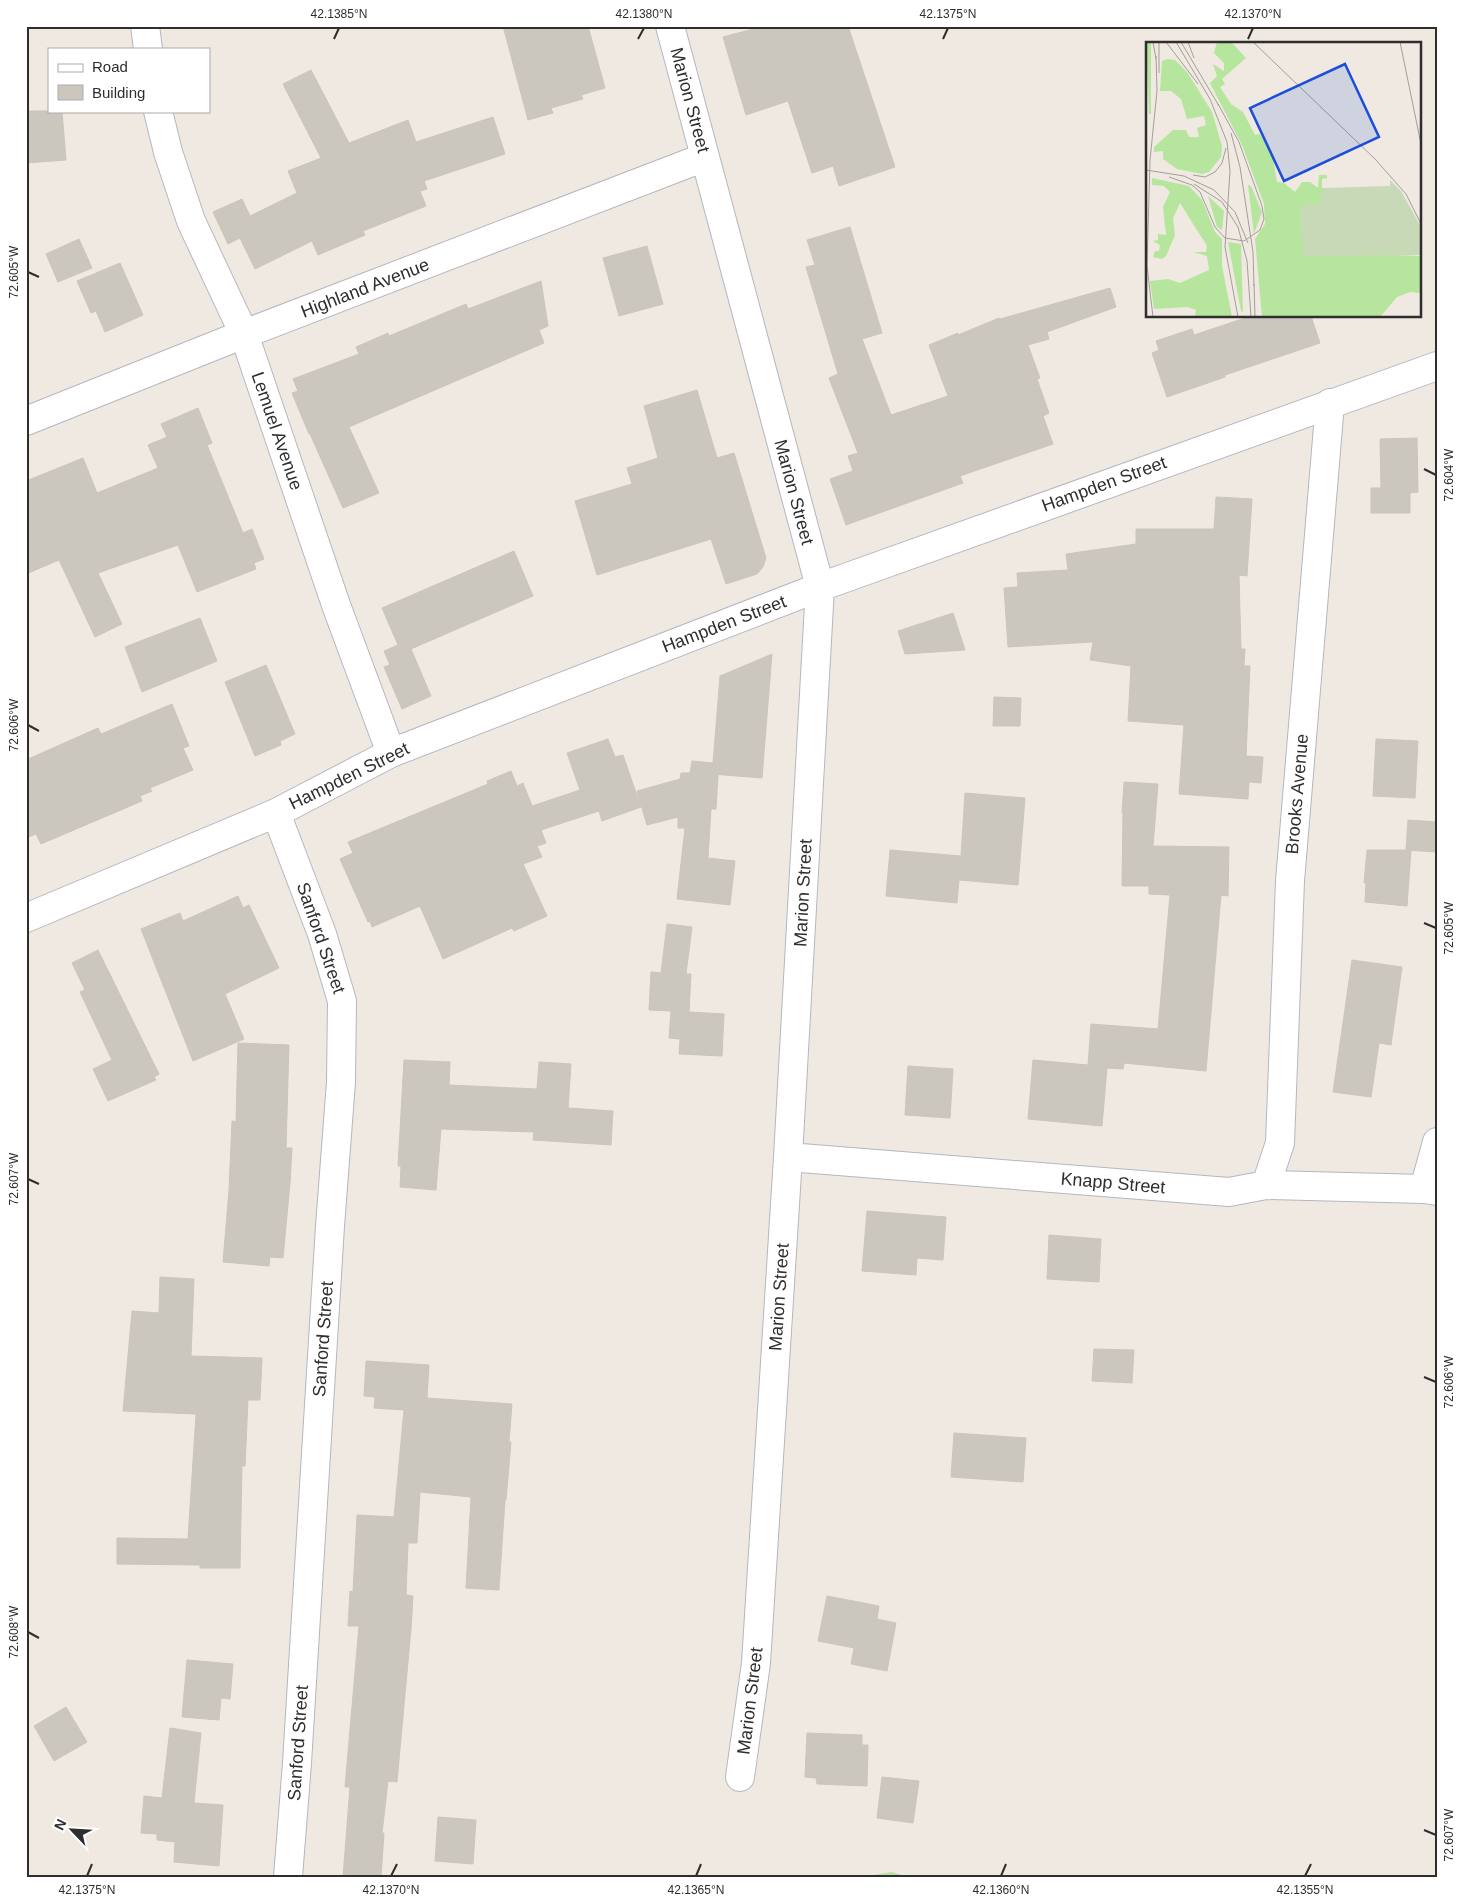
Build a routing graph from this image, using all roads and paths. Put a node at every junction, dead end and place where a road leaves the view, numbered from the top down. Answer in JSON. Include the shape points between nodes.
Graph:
{"nodes":[{"id":1,"x":145,"y":26,"type":"edge"},
{"id":2,"x":670,"y":26,"type":"edge"},
{"id":3,"x":148,"y":48,"type":"edge"},
{"id":4,"x":158,"y":112,"type":"edge"},
{"id":5,"x":705,"y":157,"type":"junction"},
{"id":6,"x":244,"y":334,"type":"junction"},
{"id":7,"x":1437,"y":366,"type":"edge"},
{"id":8,"x":1330,"y":403,"type":"junction"},
{"id":9,"x":26,"y":421,"type":"edge"},
{"id":10,"x":820,"y":587,"type":"junction"},
{"id":11,"x":391,"y":753,"type":"junction"},
{"id":12,"x":276,"y":812,"type":"junction"},
{"id":13,"x":26,"y":918,"type":"edge"},
{"id":14,"x":1437,"y":1142,"type":"edge"},
{"id":15,"x":788,"y":1157,"type":"junction"},
{"id":16,"x":1266,"y":1185,"type":"junction"},
{"id":17,"x":1430,"y":1190,"type":"edge"},
{"id":18,"x":740,"y":1777,"type":"dead end"},
{"id":19,"x":288,"y":1877,"type":"edge"}],
"edges":[{"from":1,"to":3,"type":"street"},
{"from":2,"to":5,"type":"street","name":"Marion Street"},
{"from":4,"to":6,"type":"street","name":"Lemuel Avenue","via":[[191,221]]},
{"from":5,"to":6,"type":"street","name":"Highland Avenue"},
{"from":5,"to":10,"type":"street","name":"Marion Street"},
{"from":6,"to":9,"type":"street","name":"Highland Avenue"},
{"from":6,"to":11,"type":"street","name":"Lemuel Avenue","via":[[336,605]]},
{"from":7,"to":8,"type":"street","name":"Hampden Street"},
{"from":8,"to":10,"type":"street","name":"Hampden Street"},
{"from":8,"to":16,"type":"street","name":"Brooks Avenue","via":[[1290,881],[1280,1143]]},
{"from":10,"to":11,"type":"street","name":"Hampden Street"},
{"from":10,"to":15,"type":"street","name":"Marion Street"},
{"from":11,"to":12,"type":"street","name":"Hampden Street"},
{"from":12,"to":13,"type":"street","name":"Hampden Street"},
{"from":12,"to":19,"type":"street","name":"Sanford Street","via":[[322,934],[342,1001],[342,1082]]},
{"from":14,"to":17,"type":"street"},
{"from":15,"to":16,"type":"street","name":"Knapp Street","via":[[1229,1192]]},
{"from":15,"to":18,"type":"street","name":"Marion Street","via":[[756,1663]]},
{"from":16,"to":17,"type":"street","name":"Knapp Street"}]}
